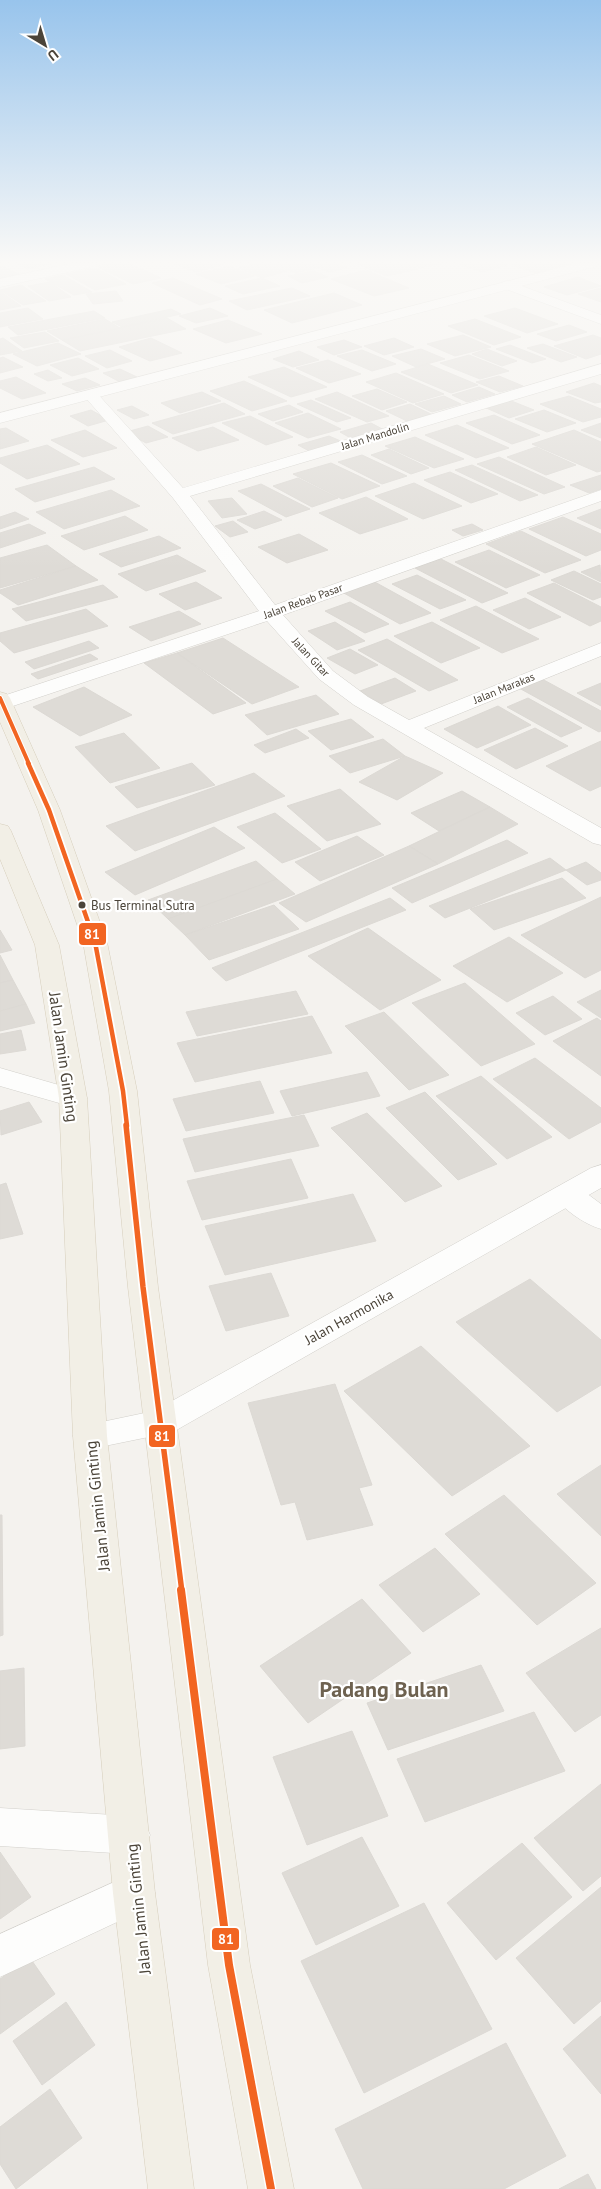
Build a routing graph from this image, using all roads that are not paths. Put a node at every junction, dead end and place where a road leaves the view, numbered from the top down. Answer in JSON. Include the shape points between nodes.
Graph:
{"nodes":[{"id":1,"x":201,"y":365,"type":"edge"},
{"id":2,"x":601,"y":368,"type":"edge"},
{"id":3,"x":90,"y":394,"type":"junction"},
{"id":4,"x":0,"y":418,"type":"edge"},
{"id":5,"x":179,"y":494,"type":"junction"},
{"id":6,"x":601,"y":494,"type":"edge"},
{"id":7,"x":271,"y":613,"type":"junction"},
{"id":8,"x":601,"y":649,"type":"edge"},
{"id":9,"x":2,"y":700,"type":"edge"},
{"id":10,"x":407,"y":728,"type":"junction"},
{"id":11,"x":0,"y":830,"type":"edge"},
{"id":12,"x":601,"y":838,"type":"edge"},
{"id":13,"x":0,"y":1076,"type":"edge"},
{"id":14,"x":73,"y":1098,"type":"junction"},
{"id":15,"x":601,"y":1175,"type":"edge"},
{"id":16,"x":568,"y":1194,"type":"junction"},
{"id":17,"x":601,"y":1219,"type":"edge"},
{"id":18,"x":161,"y":1423,"type":"junction"},
{"id":19,"x":90,"y":1436,"type":"junction"},
{"id":20,"x":0,"y":1827,"type":"edge"},
{"id":21,"x":130,"y":1835,"type":"junction"},
{"id":22,"x":134,"y":1893,"type":"junction"},
{"id":23,"x":0,"y":1956,"type":"edge"},
{"id":24,"x":172,"y":2189,"type":"edge"},
{"id":25,"x":271,"y":2189,"type":"edge"}],
"edges":[{"from":1,"to":3,"type":"street"},
{"from":2,"to":5,"type":"street","name":"Jalan Mandolin"},
{"from":3,"to":4,"type":"street"},
{"from":3,"to":5,"type":"street","name":"Jalan Gitar"},
{"from":5,"to":7,"type":"street","name":"Jalan Gitar"},
{"from":6,"to":7,"type":"street","name":"Jalan Rebab Pasar"},
{"from":7,"to":9,"type":"street","name":"Jalan Rebab Pasar"},
{"from":7,"to":10,"type":"street","name":"Jalan Gitar","via":[[326,675],[361,702]]},
{"from":8,"to":10,"type":"street","name":"Jalan Marakas"},
{"from":9,"to":18,"type":"main road","via":[[48,810],[96,942],[123,1091]]},
{"from":10,"to":12,"type":"street","name":"Jalan Gitar"},
{"from":11,"to":14,"type":"main road","name":"Jalan Jamin Ginting","via":[[47,945]]},
{"from":13,"to":14,"type":"street"},
{"from":14,"to":19,"type":"main road","name":"Jalan Jamin Ginting"},
{"from":15,"to":16,"type":"street","name":"Jalan Harmonika"},
{"from":16,"to":17,"type":"street"},
{"from":16,"to":18,"type":"street","name":"Jalan Harmonika"},
{"from":18,"to":19,"type":"street","name":"Jalan Harmonika"},
{"from":18,"to":25,"type":"main road","via":[[229,1966]]},
{"from":19,"to":21,"type":"main road","name":"Jalan Jamin Ginting"},
{"from":20,"to":21,"type":"street"},
{"from":21,"to":22,"type":"main road","name":"Jalan Jamin Ginting"},
{"from":22,"to":23,"type":"street"},
{"from":22,"to":24,"type":"main road","name":"Jalan Jamin Ginting"}]}
